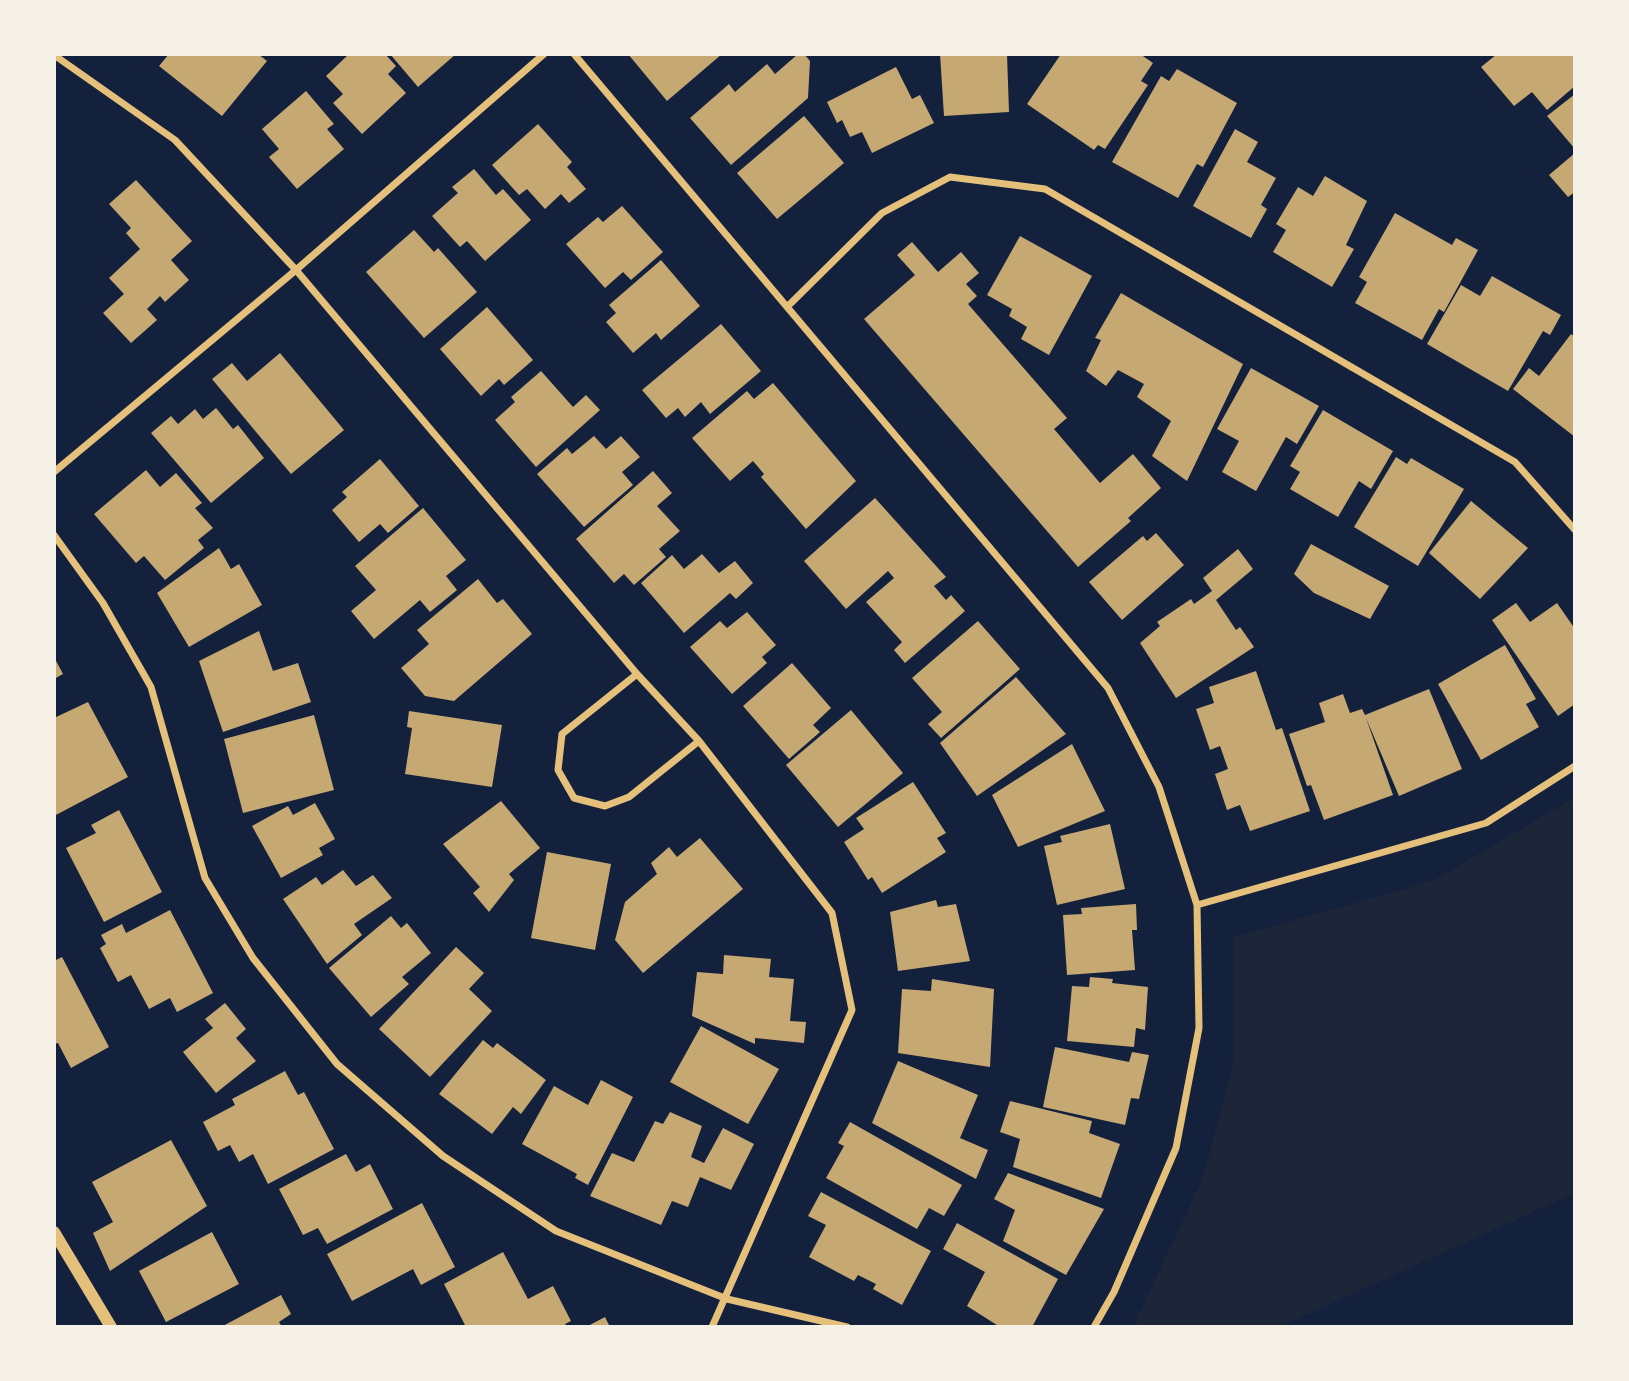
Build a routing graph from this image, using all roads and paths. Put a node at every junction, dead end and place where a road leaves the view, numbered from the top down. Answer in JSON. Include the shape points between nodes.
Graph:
{"nodes":[{"id":1,"x":544,"y":54,"type":"edge"},
{"id":2,"x":574,"y":54,"type":"edge"},
{"id":3,"x":54,"y":55,"type":"edge"},
{"id":4,"x":296,"y":270,"type":"junction"},
{"id":5,"x":787,"y":307,"type":"junction"},
{"id":6,"x":54,"y":472,"type":"edge"},
{"id":7,"x":1575,"y":530,"type":"edge"},
{"id":8,"x":54,"y":536,"type":"edge"},
{"id":9,"x":637,"y":674,"type":"junction"},
{"id":10,"x":699,"y":741,"type":"junction"},
{"id":11,"x":1575,"y":766,"type":"edge"},
{"id":12,"x":1197,"y":905,"type":"junction"},
{"id":13,"x":54,"y":1231,"type":"edge"},
{"id":14,"x":727,"y":1299,"type":"junction"},
{"id":15,"x":111,"y":1327,"type":"edge"},
{"id":16,"x":712,"y":1327,"type":"edge"},
{"id":17,"x":847,"y":1327,"type":"edge"},
{"id":18,"x":1094,"y":1327,"type":"edge"}],
"edges":[{"from":1,"to":4,"type":"street"},
{"from":2,"to":5,"type":"street"},
{"from":3,"to":4,"type":"street","via":[[175,140]]},
{"from":4,"to":6,"type":"street"},
{"from":4,"to":9,"type":"street"},
{"from":5,"to":7,"type":"street","via":[[882,214],[950,177],[1045,190],[1515,462]]},
{"from":5,"to":12,"type":"street","via":[[1108,688],[1159,787]]},
{"from":8,"to":14,"type":"street","via":[[103,603],[151,687],[205,878],[253,957],[337,1064],[443,1156],[556,1231]]},
{"from":9,"to":10,"type":"street"},
{"from":9,"to":10,"type":"street","via":[[562,734],[558,770],[574,798],[605,806],[629,797]]},
{"from":10,"to":14,"type":"street","via":[[832,913],[852,1010]]},
{"from":11,"to":12,"type":"street","via":[[1486,823]]},
{"from":12,"to":18,"type":"street","via":[[1199,1028],[1176,1148],[1114,1292]]},
{"from":13,"to":15,"type":"street"},
{"from":14,"to":16,"type":"street"},
{"from":14,"to":17,"type":"street"}]}
